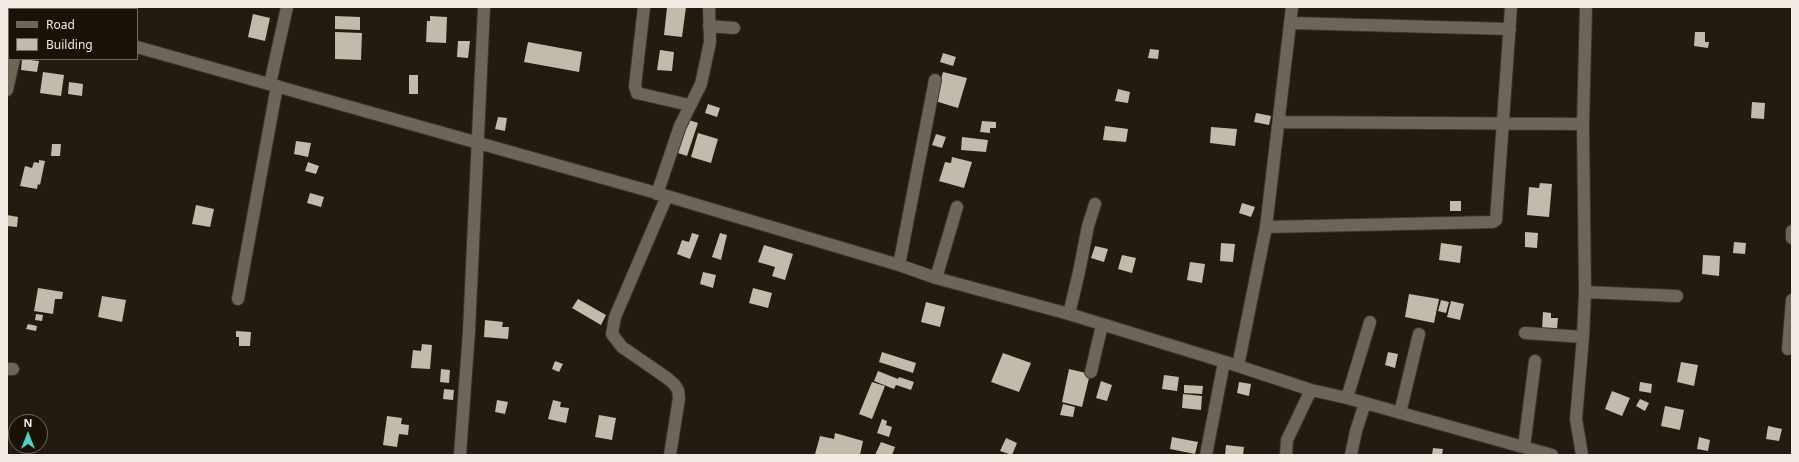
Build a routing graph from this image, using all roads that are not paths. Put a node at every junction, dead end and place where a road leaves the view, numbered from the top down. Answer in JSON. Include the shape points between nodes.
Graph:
{"nodes":[{"id":1,"x":287,"y":7,"type":"edge"},
{"id":2,"x":484,"y":7,"type":"edge"},
{"id":3,"x":644,"y":7,"type":"edge"},
{"id":4,"x":709,"y":7,"type":"edge"},
{"id":5,"x":1292,"y":7,"type":"edge"},
{"id":6,"x":1511,"y":7,"type":"edge"},
{"id":7,"x":1586,"y":7,"type":"edge"},
{"id":8,"x":1291,"y":23,"type":"junction"},
{"id":9,"x":709,"y":26,"type":"junction"},
{"id":10,"x":734,"y":28,"type":"dead end"},
{"id":11,"x":1510,"y":29,"type":"junction"},
{"id":12,"x":138,"y":47,"type":"edge"},
{"id":13,"x":14,"y":60,"type":"edge"},
{"id":14,"x":935,"y":80,"type":"dead end"},
{"id":15,"x":274,"y":85,"type":"junction"},
{"id":16,"x":7,"y":90,"type":"edge"},
{"id":17,"x":689,"y":106,"type":"junction"},
{"id":18,"x":1279,"y":122,"type":"junction"},
{"id":19,"x":1504,"y":124,"type":"junction"},
{"id":20,"x":1583,"y":124,"type":"junction"},
{"id":21,"x":478,"y":142,"type":"junction"},
{"id":22,"x":662,"y":195,"type":"junction"},
{"id":23,"x":1095,"y":204,"type":"dead end"},
{"id":24,"x":957,"y":207,"type":"dead end"},
{"id":25,"x":1266,"y":227,"type":"junction"},
{"id":26,"x":1792,"y":231,"type":"edge"},
{"id":27,"x":1792,"y":238,"type":"edge"},
{"id":28,"x":899,"y":265,"type":"junction"},
{"id":29,"x":936,"y":278,"type":"junction"},
{"id":30,"x":1585,"y":292,"type":"junction"},
{"id":31,"x":1678,"y":296,"type":"dead end"},
{"id":32,"x":238,"y":299,"type":"dead end"},
{"id":33,"x":1792,"y":300,"type":"edge"},
{"id":34,"x":1068,"y":314,"type":"junction"},
{"id":35,"x":1370,"y":322,"type":"dead end"},
{"id":36,"x":1102,"y":325,"type":"junction"},
{"id":37,"x":1525,"y":333,"type":"dead end"},
{"id":38,"x":1419,"y":334,"type":"dead end"},
{"id":39,"x":1583,"y":337,"type":"junction"},
{"id":40,"x":1788,"y":349,"type":"dead end"},
{"id":41,"x":1535,"y":361,"type":"dead end"},
{"id":42,"x":1224,"y":362,"type":"junction"},
{"id":43,"x":1238,"y":366,"type":"junction"},
{"id":44,"x":1091,"y":372,"type":"dead end"},
{"id":45,"x":1311,"y":390,"type":"junction"},
{"id":46,"x":1347,"y":398,"type":"junction"},
{"id":47,"x":1365,"y":403,"type":"junction"},
{"id":48,"x":1400,"y":413,"type":"junction"},
{"id":49,"x":1524,"y":447,"type":"junction"},
{"id":50,"x":460,"y":455,"type":"edge"},
{"id":51,"x":670,"y":455,"type":"edge"},
{"id":52,"x":1206,"y":455,"type":"edge"},
{"id":53,"x":1286,"y":455,"type":"edge"},
{"id":54,"x":1351,"y":455,"type":"edge"},
{"id":55,"x":1552,"y":455,"type":"edge"},
{"id":56,"x":1582,"y":455,"type":"edge"}],
"edges":[{"from":1,"to":15,"type":"street"},
{"from":2,"to":21,"type":"street"},
{"from":3,"to":17,"type":"street","via":[[635,86],[637,93]]},
{"from":4,"to":9,"type":"street"},
{"from":5,"to":8,"type":"street"},
{"from":6,"to":11,"type":"street"},
{"from":7,"to":20,"type":"street"},
{"from":8,"to":11,"type":"street"},
{"from":8,"to":18,"type":"street"},
{"from":9,"to":10,"type":"street"},
{"from":9,"to":17,"type":"street","via":[[710,42],[701,84]]},
{"from":11,"to":19,"type":"street"},
{"from":12,"to":15,"type":"street"},
{"from":13,"to":16,"type":"street"},
{"from":14,"to":28,"type":"street"},
{"from":15,"to":21,"type":"street"},
{"from":15,"to":32,"type":"street"},
{"from":17,"to":22,"type":"street","via":[[680,126]]},
{"from":18,"to":19,"type":"street"},
{"from":18,"to":25,"type":"street"},
{"from":19,"to":20,"type":"street"},
{"from":19,"to":25,"type":"street","via":[[1497,216],[1493,222]]},
{"from":20,"to":30,"type":"street"},
{"from":21,"to":22,"type":"street"},
{"from":21,"to":50,"type":"street"},
{"from":22,"to":28,"type":"street"},
{"from":22,"to":51,"type":"street","via":[[615,317],[612,334],[622,347],[667,378],[678,390]]},
{"from":23,"to":34,"type":"street"},
{"from":24,"to":29,"type":"street"},
{"from":25,"to":43,"type":"street"},
{"from":26,"to":27,"type":"street"},
{"from":28,"to":29,"type":"street"},
{"from":29,"to":34,"type":"street"},
{"from":30,"to":31,"type":"street"},
{"from":30,"to":39,"type":"street"},
{"from":33,"to":40,"type":"street"},
{"from":34,"to":36,"type":"street"},
{"from":35,"to":46,"type":"street"},
{"from":36,"to":42,"type":"street"},
{"from":36,"to":44,"type":"street"},
{"from":37,"to":39,"type":"street"},
{"from":38,"to":48,"type":"street"},
{"from":39,"to":56,"type":"street","via":[[1576,419]]},
{"from":41,"to":49,"type":"street"},
{"from":42,"to":43,"type":"street"},
{"from":42,"to":52,"type":"street"},
{"from":43,"to":45,"type":"street"},
{"from":45,"to":46,"type":"street"},
{"from":45,"to":53,"type":"street","via":[[1287,440]]},
{"from":46,"to":47,"type":"street"},
{"from":47,"to":48,"type":"street"},
{"from":47,"to":54,"type":"street"},
{"from":48,"to":49,"type":"street"},
{"from":49,"to":55,"type":"street"}]}
